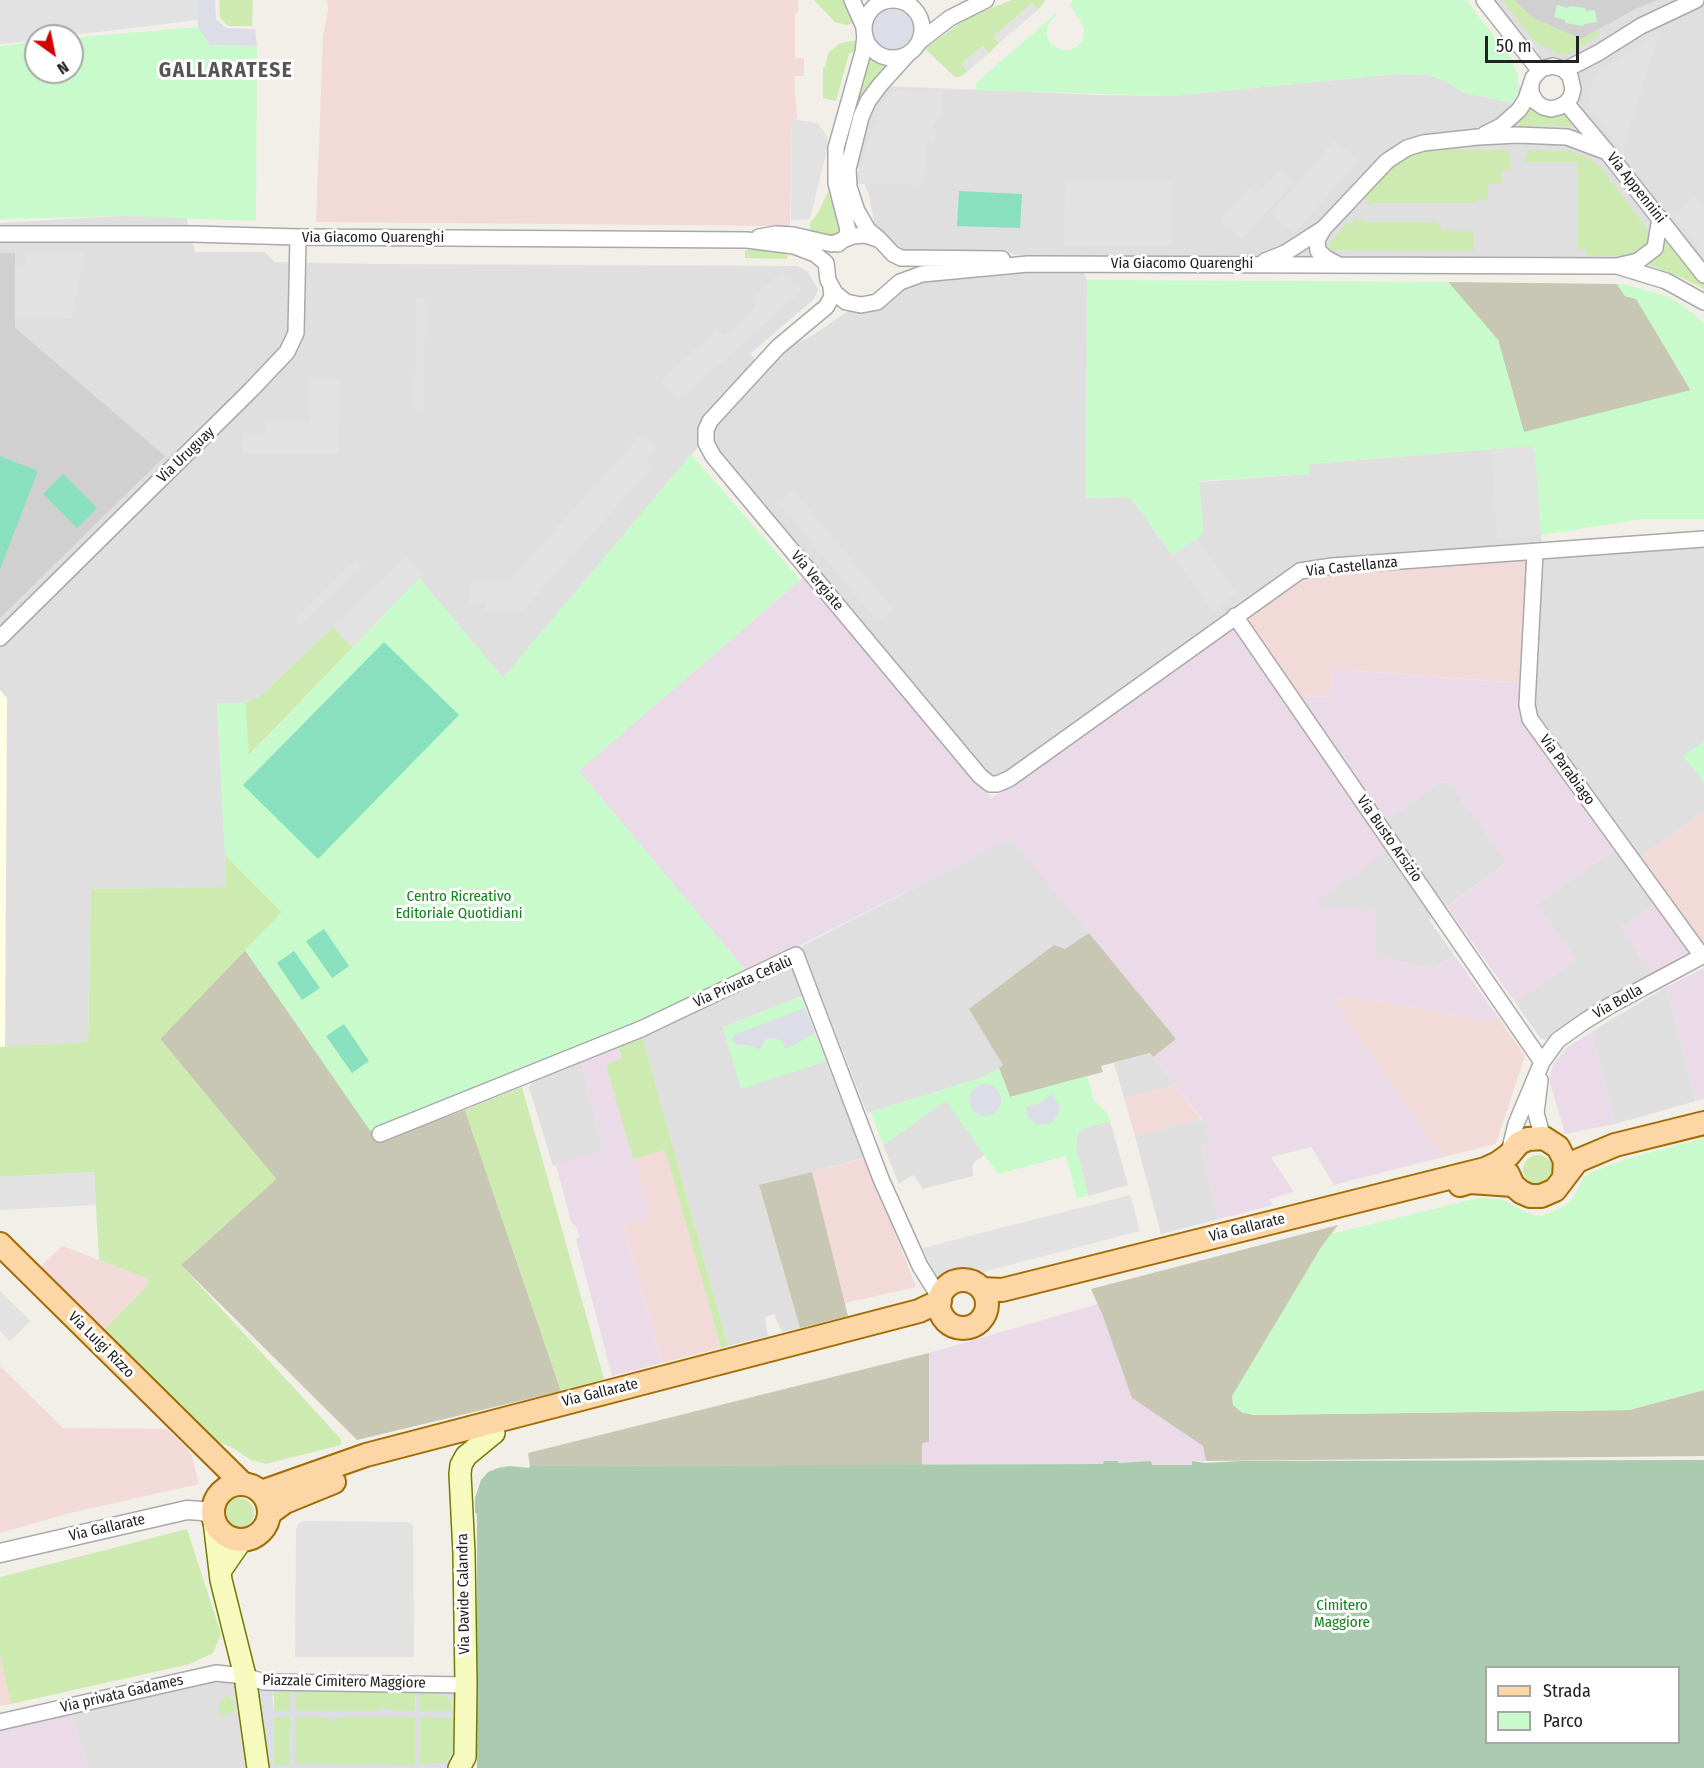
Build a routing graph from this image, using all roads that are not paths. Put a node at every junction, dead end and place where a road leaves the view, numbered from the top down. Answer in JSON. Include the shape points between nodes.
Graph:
{"nodes":[{"id":1,"x":852,"y":0,"type":"edge"},
{"id":2,"x":897,"y":0,"type":"edge"},
{"id":3,"x":986,"y":0,"type":"edge"},
{"id":4,"x":1484,"y":0,"type":"edge"},
{"id":5,"x":1696,"y":0,"type":"edge"},
{"id":6,"x":865,"y":31,"type":"junction"},
{"id":7,"x":919,"y":42,"type":"junction"},
{"id":8,"x":907,"y":55,"type":"junction"},
{"id":9,"x":1539,"y":70,"type":"junction"},
{"id":10,"x":1569,"y":76,"type":"junction"},
{"id":11,"x":1531,"y":85,"type":"junction"},
{"id":12,"x":1566,"y":103,"type":"junction"},
{"id":13,"x":1478,"y":137,"type":"junction"},
{"id":14,"x":1607,"y":152,"type":"junction"},
{"id":15,"x":1660,"y":218,"type":"junction"},
{"id":16,"x":1324,"y":228,"type":"junction"},
{"id":17,"x":0,"y":234,"type":"edge"},
{"id":18,"x":298,"y":237,"type":"junction"},
{"id":19,"x":747,"y":240,"type":"junction"},
{"id":20,"x":842,"y":241,"type":"junction"},
{"id":21,"x":881,"y":241,"type":"junction"},
{"id":22,"x":892,"y":252,"type":"junction"},
{"id":23,"x":1028,"y":264,"type":"junction"},
{"id":24,"x":1257,"y":264,"type":"junction"},
{"id":25,"x":1337,"y":264,"type":"junction"},
{"id":26,"x":1617,"y":266,"type":"junction"},
{"id":27,"x":826,"y":270,"type":"junction"},
{"id":28,"x":1704,"y":275,"type":"edge"},
{"id":29,"x":831,"y":287,"type":"junction"},
{"id":30,"x":890,"y":291,"type":"junction"},
{"id":31,"x":1704,"y":302,"type":"edge"},
{"id":32,"x":855,"y":304,"type":"junction"},
{"id":33,"x":758,"y":369,"type":"junction"},
{"id":34,"x":1704,"y":539,"type":"edge"},
{"id":35,"x":1535,"y":553,"type":"junction"},
{"id":36,"x":1235,"y":616,"type":"junction"},
{"id":37,"x":0,"y":638,"type":"edge"},
{"id":38,"x":994,"y":784,"type":"joint"},
{"id":39,"x":1703,"y":955,"type":"edge"},
{"id":40,"x":1542,"y":1062,"type":"junction"},
{"id":41,"x":1704,"y":1112,"type":"edge"},
{"id":42,"x":1704,"y":1123,"type":"edge"},
{"id":43,"x":380,"y":1134,"type":"dead end"},
{"id":44,"x":1554,"y":1144,"type":"junction"},
{"id":45,"x":1511,"y":1152,"type":"junction"},
{"id":46,"x":1564,"y":1177,"type":"junction"},
{"id":47,"x":1513,"y":1185,"type":"junction"},
{"id":48,"x":0,"y":1244,"type":"edge"},
{"id":49,"x":985,"y":1297,"type":"junction"},
{"id":50,"x":941,"y":1305,"type":"junction"},
{"id":51,"x":494,"y":1433,"type":"junction"},
{"id":52,"x":203,"y":1445,"type":"junction"},
{"id":53,"x":366,"y":1455,"type":"junction"},
{"id":54,"x":252,"y":1488,"type":"junction"},
{"id":55,"x":214,"y":1512,"type":"junction"},
{"id":56,"x":270,"y":1513,"type":"junction"},
{"id":57,"x":241,"y":1541,"type":"junction"},
{"id":58,"x":0,"y":1553,"type":"edge"},
{"id":59,"x":221,"y":1570,"type":"junction"},
{"id":60,"x":244,"y":1676,"type":"junction"},
{"id":61,"x":466,"y":1685,"type":"junction"},
{"id":62,"x":0,"y":1722,"type":"edge"},
{"id":63,"x":258,"y":1768,"type":"edge"},
{"id":64,"x":459,"y":1768,"type":"edge"}],
"edges":[{"from":1,"to":6,"type":"street"},
{"from":2,"to":6,"type":"street","via":[[884,2],[870,12]]},
{"from":2,"to":7,"type":"street","via":[[919,17]]},
{"from":3,"to":7,"type":"street","via":[[950,18]]},
{"from":4,"to":9,"type":"street"},
{"from":5,"to":10,"type":"street","via":[[1641,26]]},
{"from":6,"to":8,"type":"street","via":[[874,51],[881,56]]},
{"from":6,"to":20,"type":"street","via":[[863,52],[836,148],[836,183],[848,230]]},
{"from":7,"to":8,"type":"street"},
{"from":8,"to":21,"type":"street","via":[[868,101],[848,169],[857,211]]},
{"from":9,"to":10,"type":"street","via":[[1553,66]]},
{"from":9,"to":11,"type":"street"},
{"from":10,"to":12,"type":"street","via":[[1572,94]]},
{"from":11,"to":12,"type":"street","via":[[1533,98],[1541,105],[1554,108]]},
{"from":11,"to":13,"type":"street","via":[[1514,115]]},
{"from":12,"to":14,"type":"street","name":"Via Appennini"},
{"from":13,"to":14,"type":"street","via":[[1567,137]]},
{"from":13,"to":16,"type":"street","via":[[1407,148],[1389,160]]},
{"from":14,"to":15,"type":"street","name":"Via Appennini"},
{"from":15,"to":26,"type":"street","name":"Via Giacomo Quarenghi","via":[[1655,248],[1638,261]]},
{"from":15,"to":28,"type":"street","name":"Via Appennini"},
{"from":16,"to":24,"type":"street","via":[[1285,253]]},
{"from":16,"to":25,"type":"street","via":[[1317,240],[1318,251]]},
{"from":17,"to":18,"type":"street","name":"Via Giacomo Quarenghi"},
{"from":18,"to":19,"type":"street","name":"Via Giacomo Quarenghi"},
{"from":18,"to":37,"type":"street","name":"Via Uruguay","via":[[296,333],[287,352]]},
{"from":19,"to":20,"type":"street","name":"Via Giacomo Quarenghi","via":[[776,234],[832,244]]},
{"from":19,"to":27,"type":"street","name":"Via Giacomo Quarenghi","via":[[802,248],[821,258]]},
{"from":20,"to":21,"type":"street","name":"Via Giacomo Quarenghi","via":[[860,235]]},
{"from":20,"to":27,"type":"street","via":[[831,252]]},
{"from":21,"to":22,"type":"street"},
{"from":22,"to":23,"type":"street","name":"Via Giacomo Quarenghi","via":[[904,258],[998,258]]},
{"from":22,"to":30,"type":"street","via":[[897,271]]},
{"from":23,"to":24,"type":"street","name":"Via Giacomo Quarenghi"},
{"from":23,"to":30,"type":"street","name":"Via Giacomo Quarenghi","via":[[922,274],[904,280]]},
{"from":24,"to":25,"type":"street","name":"Via Giacomo Quarenghi"},
{"from":25,"to":26,"type":"street","name":"Via Giacomo Quarenghi"},
{"from":26,"to":31,"type":"street","name":"Via Giacomo Quarenghi","via":[[1666,281]]},
{"from":27,"to":29,"type":"street","name":"Via Giacomo Quarenghi"},
{"from":29,"to":32,"type":"street","via":[[842,299]]},
{"from":29,"to":33,"type":"street","name":"Via Vergiate","via":[[832,297],[827,306]]},
{"from":30,"to":32,"type":"street","name":"Via Giacomo Quarenghi","via":[[873,303]]},
{"from":32,"to":33,"type":"street","name":"Via Vergiate","via":[[837,309],[810,334]]},
{"from":33,"to":38,"type":"street","name":"Via Vergiate","via":[[710,421],[705,434],[710,452],[980,776]]},
{"from":34,"to":35,"type":"street","name":"Via Castellanza"},
{"from":35,"to":36,"type":"street","name":"Via Castellanza","via":[[1300,571]]},
{"from":35,"to":39,"type":"street","name":"Via Parabiago","via":[[1527,705],[1530,719]]},
{"from":36,"to":38,"type":"street","name":"Via Castellanza","via":[[1009,779]]},
{"from":36,"to":40,"type":"street","name":"Via Busto Arsizio"},
{"from":39,"to":40,"type":"street","name":"Via Bolla","via":[[1585,1021],[1558,1040]]},
{"from":40,"to":44,"type":"street","via":[[1536,1113],[1541,1131]]},
{"from":40,"to":45,"type":"street","name":"Via Bolla","via":[[1516,1124]]},
{"from":41,"to":44,"type":"main road","name":"Via Gallarate","via":[[1575,1149]]},
{"from":42,"to":46,"type":"main road","name":"Via Gallarate","via":[[1615,1144],[1577,1161]]},
{"from":43,"to":50,"type":"street","name":"Via Privata Cefalù","via":[[641,1029],[796,956],[881,1179]]},
{"from":44,"to":45,"type":"main road","name":"Via Gallarate","via":[[1528,1139]]},
{"from":44,"to":46,"type":"main road","via":[[1565,1161]]},
{"from":45,"to":47,"type":"main road","via":[[1507,1170]]},
{"from":45,"to":49,"type":"main road","name":"Via Gallarate","via":[[1485,1169],[992,1291]]},
{"from":46,"to":47,"type":"main road","name":"Via Gallarate","via":[[1555,1190],[1541,1196],[1525,1195]]},
{"from":47,"to":49,"type":"main road","name":"Via Gallarate","via":[[1470,1182]]},
{"from":48,"to":52,"type":"main road","name":"Via Luigi Rizzo"},
{"from":49,"to":50,"type":"main road","name":"Via Gallarate","via":[[973,1282],[958,1280],[948,1286]]},
{"from":49,"to":50,"type":"main road","via":[[982,1319],[969,1327],[955,1326]]},
{"from":50,"to":51,"type":"main road","name":"Via Gallarate"},
{"from":50,"to":53,"type":"main road","name":"Via Gallarate"},
{"from":51,"to":56,"type":"main road","name":"Via Gallarate","via":[[370,1468],[285,1502]]},
{"from":51,"to":61,"type":"main road","name":"Via Davide Calandra","via":[[466,1456],[460,1474]]},
{"from":52,"to":53,"type":"main road","via":[[224,1452],[259,1475]]},
{"from":52,"to":54,"type":"main road","name":"Via Luigi Rizzo"},
{"from":52,"to":55,"type":"main road"},
{"from":53,"to":54,"type":"main road","name":"Via Gallarate"},
{"from":54,"to":55,"type":"main road","name":"Via Gallarate","via":[[228,1488]]},
{"from":54,"to":56,"type":"main road","via":[[269,1506]]},
{"from":55,"to":57,"type":"main road","via":[[224,1535]]},
{"from":55,"to":58,"type":"street","name":"Via Gallarate","via":[[187,1510]]},
{"from":55,"to":59,"type":"main road"},
{"from":56,"to":57,"type":"main road","name":"Via Gallarate","via":[[261,1533]]},
{"from":57,"to":59,"type":"main road"},
{"from":59,"to":60,"type":"main road"},
{"from":60,"to":61,"type":"street","name":"Piazzale Cimitero Maggiore","via":[[264,1682]]},
{"from":60,"to":62,"type":"street","name":"Via privata Gadames","via":[[216,1673]]},
{"from":60,"to":63,"type":"main road","name":"Piazzale Cimitero Maggiore"},
{"from":61,"to":64,"type":"main road","name":"Via Davide Calandra","via":[[465,1757]]}]}
